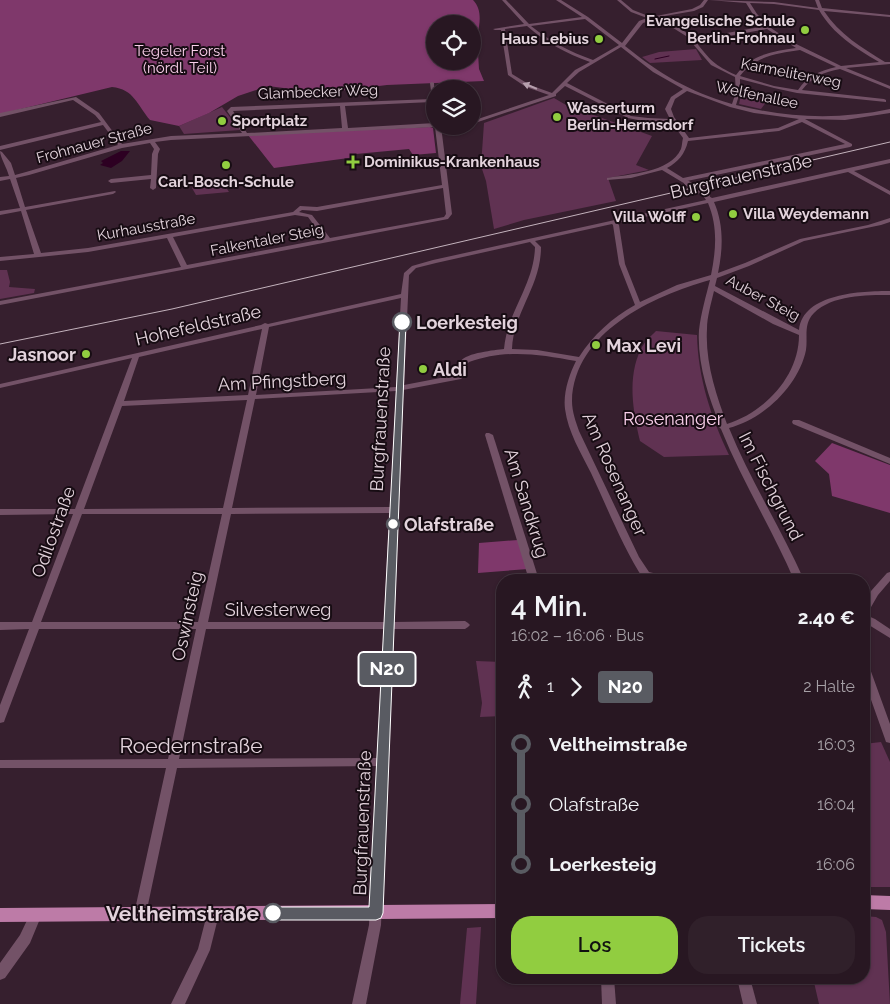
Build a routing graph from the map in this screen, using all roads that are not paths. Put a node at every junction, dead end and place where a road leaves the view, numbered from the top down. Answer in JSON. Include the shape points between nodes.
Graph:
{"nodes":[{"id":1,"x":504,"y":0,"type":"edge"},
{"id":2,"x":558,"y":0,"type":"edge"},
{"id":3,"x":619,"y":0,"type":"edge"},
{"id":4,"x":706,"y":0,"type":"edge"},
{"id":5,"x":713,"y":0,"type":"edge"},
{"id":6,"x":746,"y":0,"type":"edge"},
{"id":7,"x":817,"y":0,"type":"edge"},
{"id":8,"x":820,"y":8,"type":"junction"},
{"id":9,"x":890,"y":16,"type":"edge"},
{"id":10,"x":584,"y":18,"type":"junction"},
{"id":11,"x":653,"y":18,"type":"junction"},
{"id":12,"x":530,"y":25,"type":"junction"},
{"id":13,"x":768,"y":27,"type":"junction"},
{"id":14,"x":503,"y":28,"type":"junction"},
{"id":15,"x":495,"y":29,"type":"dead end"},
{"id":16,"x":693,"y":41,"type":"junction"},
{"id":17,"x":621,"y":46,"type":"junction"},
{"id":18,"x":802,"y":48,"type":"junction"},
{"id":19,"x":592,"y":62,"type":"junction"},
{"id":20,"x":884,"y":63,"type":"junction"},
{"id":21,"x":890,"y":63,"type":"edge"},
{"id":22,"x":839,"y":67,"type":"junction"},
{"id":23,"x":737,"y":76,"type":"junction"},
{"id":24,"x":563,"y":83,"type":"junction"},
{"id":25,"x":890,"y":88,"type":"edge"},
{"id":26,"x":687,"y":89,"type":"junction"},
{"id":27,"x":800,"y":90,"type":"junction"},
{"id":28,"x":554,"y":94,"type":"junction"},
{"id":29,"x":889,"y":94,"type":"edge"},
{"id":30,"x":426,"y":100,"type":"edge"},
{"id":31,"x":884,"y":100,"type":"junction"},
{"id":32,"x":342,"y":104,"type":"junction"},
{"id":33,"x":734,"y":105,"type":"junction"},
{"id":34,"x":890,"y":106,"type":"edge"},
{"id":35,"x":890,"y":111,"type":"edge"},
{"id":36,"x":0,"y":115,"type":"edge"},
{"id":37,"x":802,"y":118,"type":"junction"},
{"id":38,"x":481,"y":120,"type":"edge"},
{"id":39,"x":674,"y":122,"type":"junction"},
{"id":40,"x":105,"y":124,"type":"junction"},
{"id":41,"x":426,"y":126,"type":"edge"},
{"id":42,"x":344,"y":128,"type":"junction"},
{"id":43,"x":245,"y":133,"type":"junction"},
{"id":44,"x":438,"y":135,"type":"edge"},
{"id":45,"x":151,"y":140,"type":"junction"},
{"id":46,"x":686,"y":140,"type":"junction"},
{"id":47,"x":122,"y":146,"type":"junction"},
{"id":48,"x":0,"y":148,"type":"edge"},
{"id":49,"x":0,"y":153,"type":"edge"},
{"id":50,"x":890,"y":161,"type":"edge"},
{"id":51,"x":662,"y":167,"type":"junction"},
{"id":52,"x":848,"y":170,"type":"junction"},
{"id":53,"x":12,"y":177,"type":"junction"},
{"id":54,"x":153,"y":177,"type":"junction"},
{"id":55,"x":0,"y":179,"type":"edge"},
{"id":56,"x":609,"y":179,"type":"dead end"},
{"id":57,"x":111,"y":181,"type":"dead end"},
{"id":58,"x":685,"y":182,"type":"junction"},
{"id":59,"x":446,"y":186,"type":"junction"},
{"id":60,"x":153,"y":188,"type":"dead end"},
{"id":61,"x":113,"y":192,"type":"dead end"},
{"id":62,"x":890,"y":193,"type":"edge"},
{"id":63,"x":709,"y":198,"type":"junction"},
{"id":64,"x":22,"y":209,"type":"junction"},
{"id":65,"x":317,"y":209,"type":"junction"},
{"id":66,"x":0,"y":213,"type":"edge"},
{"id":67,"x":295,"y":213,"type":"junction"},
{"id":68,"x":310,"y":216,"type":"junction"},
{"id":69,"x":890,"y":220,"type":"edge"},
{"id":70,"x":613,"y":222,"type":"junction"},
{"id":71,"x":169,"y":236,"type":"junction"},
{"id":72,"x":531,"y":240,"type":"junction"},
{"id":73,"x":329,"y":241,"type":"junction"},
{"id":74,"x":38,"y":255,"type":"junction"},
{"id":75,"x":0,"y":259,"type":"edge"},
{"id":76,"x":185,"y":268,"type":"junction"},
{"id":77,"x":714,"y":277,"type":"junction"},
{"id":78,"x":711,"y":287,"type":"junction"},
{"id":79,"x":890,"y":293,"type":"edge"},
{"id":80,"x":404,"y":294,"type":"junction"},
{"id":81,"x":0,"y":302,"type":"edge"},
{"id":82,"x":640,"y":305,"type":"junction"},
{"id":83,"x":265,"y":325,"type":"junction"},
{"id":84,"x":802,"y":334,"type":"junction"},
{"id":85,"x":508,"y":350,"type":"junction"},
{"id":86,"x":135,"y":355,"type":"junction"},
{"id":87,"x":581,"y":360,"type":"junction"},
{"id":88,"x":0,"y":386,"type":"edge"},
{"id":89,"x":400,"y":389,"type":"junction"},
{"id":90,"x":252,"y":397,"type":"junction"},
{"id":91,"x":119,"y":404,"type":"junction"},
{"id":92,"x":796,"y":422,"type":"dead end"},
{"id":93,"x":723,"y":427,"type":"junction"},
{"id":94,"x":489,"y":435,"type":"dead end"},
{"id":95,"x":890,"y":460,"type":"edge"},
{"id":96,"x":393,"y":510,"type":"junction"},
{"id":97,"x":228,"y":511,"type":"junction"},
{"id":98,"x":0,"y":512,"type":"edge"},
{"id":99,"x":78,"y":512,"type":"junction"},
{"id":100,"x":532,"y":574,"type":"edge"},
{"id":101,"x":645,"y":574,"type":"edge"},
{"id":102,"x":796,"y":574,"type":"edge"},
{"id":103,"x":890,"y":575,"type":"edge"},
{"id":104,"x":870,"y":601,"type":"edge"},
{"id":105,"x":870,"y":620,"type":"edge"},
{"id":106,"x":390,"y":625,"type":"junction"},
{"id":107,"x":465,"y":625,"type":"dead end"},
{"id":108,"x":0,"y":626,"type":"edge"},
{"id":109,"x":36,"y":626,"type":"junction"},
{"id":110,"x":203,"y":626,"type":"junction"},
{"id":111,"x":890,"y":634,"type":"edge"},
{"id":112,"x":870,"y":683,"type":"edge"},
{"id":113,"x":0,"y":719,"type":"edge"},
{"id":114,"x":890,"y":739,"type":"edge"},
{"id":115,"x":382,"y":762,"type":"junction"},
{"id":116,"x":0,"y":764,"type":"edge"},
{"id":117,"x":173,"y":764,"type":"junction"},
{"id":118,"x":870,"y":902,"type":"edge"},
{"id":119,"x":890,"y":903,"type":"edge"},
{"id":120,"x":496,"y":910,"type":"edge"},
{"id":121,"x":376,"y":913,"type":"junction"},
{"id":122,"x":0,"y":914,"type":"edge"},
{"id":123,"x":36,"y":914,"type":"junction"},
{"id":124,"x":140,"y":914,"type":"junction"},
{"id":125,"x":213,"y":914,"type":"junction"},
{"id":126,"x":0,"y":974,"type":"edge"},
{"id":127,"x":608,"y":984,"type":"edge"},
{"id":128,"x":745,"y":984,"type":"edge"},
{"id":129,"x":178,"y":1004,"type":"edge"},
{"id":130,"x":358,"y":1004,"type":"edge"},
{"id":131,"x":610,"y":1004,"type":"edge"},
{"id":132,"x":750,"y":1004,"type":"edge"}],
"edges":[{"from":1,"to":12,"type":"street"},
{"from":2,"to":10,"type":"street","name":"Welfenallee"},
{"from":3,"to":11,"type":"street","name":"Karmeliterweg","via":[[632,11]]},
{"from":4,"to":11,"type":"street","via":[[693,10]]},
{"from":5,"to":6,"type":"street"},
{"from":6,"to":8,"type":"street"},
{"from":6,"to":13,"type":"street","via":[[754,14]]},
{"from":7,"to":8,"type":"street"},
{"from":8,"to":9,"type":"street"},
{"from":8,"to":20,"type":"street","via":[[838,31]]},
{"from":10,"to":12,"type":"street"},
{"from":10,"to":17,"type":"street","name":"Welfenallee"},
{"from":11,"to":16,"type":"street","name":"Karmeliterweg","via":[[678,28]]},
{"from":11,"to":17,"type":"street","via":[[637,25]]},
{"from":12,"to":14,"type":"street"},
{"from":12,"to":19,"type":"street","via":[[558,46]]},
{"from":13,"to":16,"type":"street"},
{"from":13,"to":18,"type":"street"},
{"from":14,"to":15,"type":"street"},
{"from":28,"to":14,"type":"street","one_way":true,"via":[[528,86],[510,75]]},
{"from":16,"to":23,"type":"street","name":"Karmeliterweg","via":[[709,63]]},
{"from":17,"to":19,"type":"street"},
{"from":17,"to":26,"type":"street","name":"Welfenallee","via":[[668,80]]},
{"from":18,"to":22,"type":"street"},
{"from":18,"to":23,"type":"street","via":[[761,58]]},
{"from":19,"to":24,"type":"street"},
{"from":20,"to":21,"type":"street"},
{"from":20,"to":22,"type":"street"},
{"from":22,"to":25,"type":"street"},
{"from":22,"to":27,"type":"street","via":[[810,78]]},
{"from":22,"to":29,"type":"street"},
{"from":23,"to":27,"type":"street","name":"Karmeliterweg"},
{"from":23,"to":33,"type":"street","via":[[738,92]]},
{"from":24,"to":28,"type":"street"},
{"from":24,"to":39,"type":"street","via":[[626,115]]},
{"from":26,"to":33,"type":"street","name":"Welfenallee"},
{"from":26,"to":39,"type":"street","via":[[670,102],[668,112]]},
{"from":27,"to":31,"type":"street","name":"Karmeliterweg"},
{"from":28,"to":38,"type":"street"},
{"from":29,"to":31,"type":"street"},
{"from":30,"to":32,"type":"street","name":"Glambecker Weg"},
{"from":31,"to":34,"type":"street"},
{"from":32,"to":42,"type":"street"},
{"from":32,"to":43,"type":"street","name":"Glambecker Weg","via":[[232,109],[230,111]]},
{"from":33,"to":37,"type":"street","name":"Welfenallee"},
{"from":35,"to":37,"type":"street","name":"Welfenallee","via":[[844,118]]},
{"from":36,"to":40,"type":"street","via":[[74,98]]},
{"from":37,"to":46,"type":"street","via":[[779,129]]},
{"from":37,"to":58,"type":"street","via":[[850,145]]},
{"from":39,"to":46,"type":"street"},
{"from":40,"to":47,"type":"street"},
{"from":40,"to":48,"type":"street"},
{"from":41,"to":42,"type":"street","name":"Frohnauer Straße"},
{"from":42,"to":43,"type":"street","name":"Frohnauer Straße"},
{"from":43,"to":45,"type":"street","name":"Frohnauer Straße"},
{"from":44,"to":59,"type":"street","name":"Falkentaler Steig"},
{"from":45,"to":47,"type":"street","name":"Frohnauer Straße"},
{"from":45,"to":54,"type":"street","via":[[157,149]]},
{"from":46,"to":51,"type":"street","via":[[680,156]]},
{"from":47,"to":53,"type":"street","name":"Frohnauer Straße"},
{"from":49,"to":53,"type":"street","via":[[8,163]]},
{"from":50,"to":52,"type":"street","name":"Burgfrauenstraße"},
{"from":51,"to":56,"type":"street"},
{"from":51,"to":58,"type":"street"},
{"from":52,"to":62,"type":"street"},
{"from":52,"to":63,"type":"street","name":"Burgfrauenstraße"},
{"from":53,"to":55,"type":"street","name":"Frohnauer Straße"},
{"from":53,"to":64,"type":"street"},
{"from":54,"to":57,"type":"street"},
{"from":54,"to":60,"type":"street"},
{"from":58,"to":63,"type":"street","bridge":true},
{"from":59,"to":65,"type":"street","name":"Kurhausstraße"},
{"from":59,"to":73,"type":"street","name":"Falkentaler Steig","via":[[449,214],[446,218]]},
{"from":61,"to":64,"type":"street"},
{"from":63,"to":70,"type":"street","name":"Burgfrauenstraße"},
{"from":63,"to":77,"type":"street","name":"Im Fischgrund","via":[[720,243]]},
{"from":64,"to":66,"type":"street"},
{"from":64,"to":74,"type":"street"},
{"from":65,"to":67,"type":"street","name":"Kurhausstraße","via":[[303,207]]},
{"from":65,"to":68,"type":"street"},
{"from":67,"to":68,"type":"street","name":"Kurhausstraße"},
{"from":67,"to":71,"type":"street","name":"Kurhausstraße"},
{"from":68,"to":73,"type":"street"},
{"from":69,"to":77,"type":"street","via":[[801,240]]},
{"from":70,"to":72,"type":"street","name":"Burgfrauenstraße"},
{"from":70,"to":82,"type":"street","via":[[622,264]]},
{"from":71,"to":74,"type":"street","name":"Kurhausstraße"},
{"from":71,"to":76,"type":"street"},
{"from":72,"to":80,"type":"street","name":"Burgfrauenstraße","via":[[414,267],[405,276]]},
{"from":72,"to":85,"type":"street","via":[[538,247],[538,259],[532,282],[515,318]]},
{"from":73,"to":76,"type":"street","name":"Falkentaler Steig"},
{"from":74,"to":75,"type":"street","name":"Kurhausstraße"},
{"from":76,"to":81,"type":"street","name":"Falkentaler Steig"},
{"from":77,"to":78,"type":"street","name":"Im Fischgrund"},
{"from":77,"to":82,"type":"street","name":"Am Rosenanger","via":[[673,289]]},
{"from":78,"to":84,"type":"street","name":"Auber Steig"},
{"from":78,"to":93,"type":"street","name":"Im Fischgrund","via":[[703,346],[708,379]]},
{"from":79,"to":84,"type":"street","via":[[850,295],[821,305],[807,316]]},
{"from":80,"to":83,"type":"street","name":"Hohefeldstraße"},
{"from":80,"to":89,"type":"street","name":"Burgfrauenstraße"},
{"from":82,"to":87,"type":"street","name":"Am Rosenanger","via":[[605,330]]},
{"from":83,"to":86,"type":"street","name":"Hohefeldstraße"},
{"from":83,"to":90,"type":"street","name":"Oswinsteig"},
{"from":84,"to":93,"type":"street","via":[[797,364],[780,392],[752,415],[737,424]]},
{"from":85,"to":87,"type":"street","name":"Am Pfingstberg"},
{"from":85,"to":89,"type":"street","name":"Am Pfingstberg","via":[[466,360],[462,374],[458,376]]},
{"from":86,"to":88,"type":"street","name":"Hohefeldstraße"},
{"from":86,"to":91,"type":"street","name":"Odilostraße"},
{"from":87,"to":101,"type":"street","name":"Am Rosenanger","via":[[571,384],[569,410],[620,530]]},
{"from":89,"to":90,"type":"street","name":"Am Pfingstberg"},
{"from":89,"to":96,"type":"street","name":"Burgfrauenstraße"},
{"from":90,"to":91,"type":"street","name":"Am Pfingstberg"},
{"from":90,"to":97,"type":"street","name":"Oswinsteig"},
{"from":91,"to":99,"type":"street","name":"Odilostraße"},
{"from":92,"to":95,"type":"street"},
{"from":93,"to":102,"type":"street","name":"Im Fischgrund"},
{"from":94,"to":100,"type":"street","name":"Am Sandkrug"},
{"from":96,"to":97,"type":"street"},
{"from":96,"to":106,"type":"street","name":"Burgfrauenstraße"},
{"from":97,"to":99,"type":"street"},
{"from":97,"to":110,"type":"street","name":"Oswinsteig"},
{"from":98,"to":99,"type":"street"},
{"from":99,"to":109,"type":"street","name":"Odilostraße"},
{"from":103,"to":104,"type":"street"},
{"from":105,"to":111,"type":"street"},
{"from":106,"to":107,"type":"street","name":"Silvesterweg"},
{"from":106,"to":110,"type":"street","name":"Silvesterweg"},
{"from":106,"to":115,"type":"street","name":"Burgfrauenstraße"},
{"from":108,"to":109,"type":"street","name":"Silvesterweg"},
{"from":109,"to":110,"type":"street","name":"Silvesterweg"},
{"from":109,"to":113,"type":"street","name":"Odilostraße"},
{"from":110,"to":117,"type":"street","name":"Oswinsteig"},
{"from":112,"to":114,"type":"street"},
{"from":115,"to":117,"type":"street","name":"Roedernstraße"},
{"from":115,"to":121,"type":"street","name":"Burgfrauenstraße"},
{"from":116,"to":117,"type":"street","name":"Roedernstraße"},
{"from":117,"to":124,"type":"street","name":"Oswinsteig"},
{"from":118,"to":119,"type":"main road"},
{"from":120,"to":121,"type":"main road"},
{"from":121,"to":125,"type":"main road"},
{"from":121,"to":130,"type":"street"},
{"from":122,"to":123,"type":"main road"},
{"from":123,"to":124,"type":"main road"},
{"from":123,"to":126,"type":"street","via":[[25,939]]},
{"from":124,"to":125,"type":"main road"},
{"from":125,"to":129,"type":"street","via":[[204,950]]},
{"from":127,"to":131,"type":"street"},
{"from":128,"to":132,"type":"street"}]}
